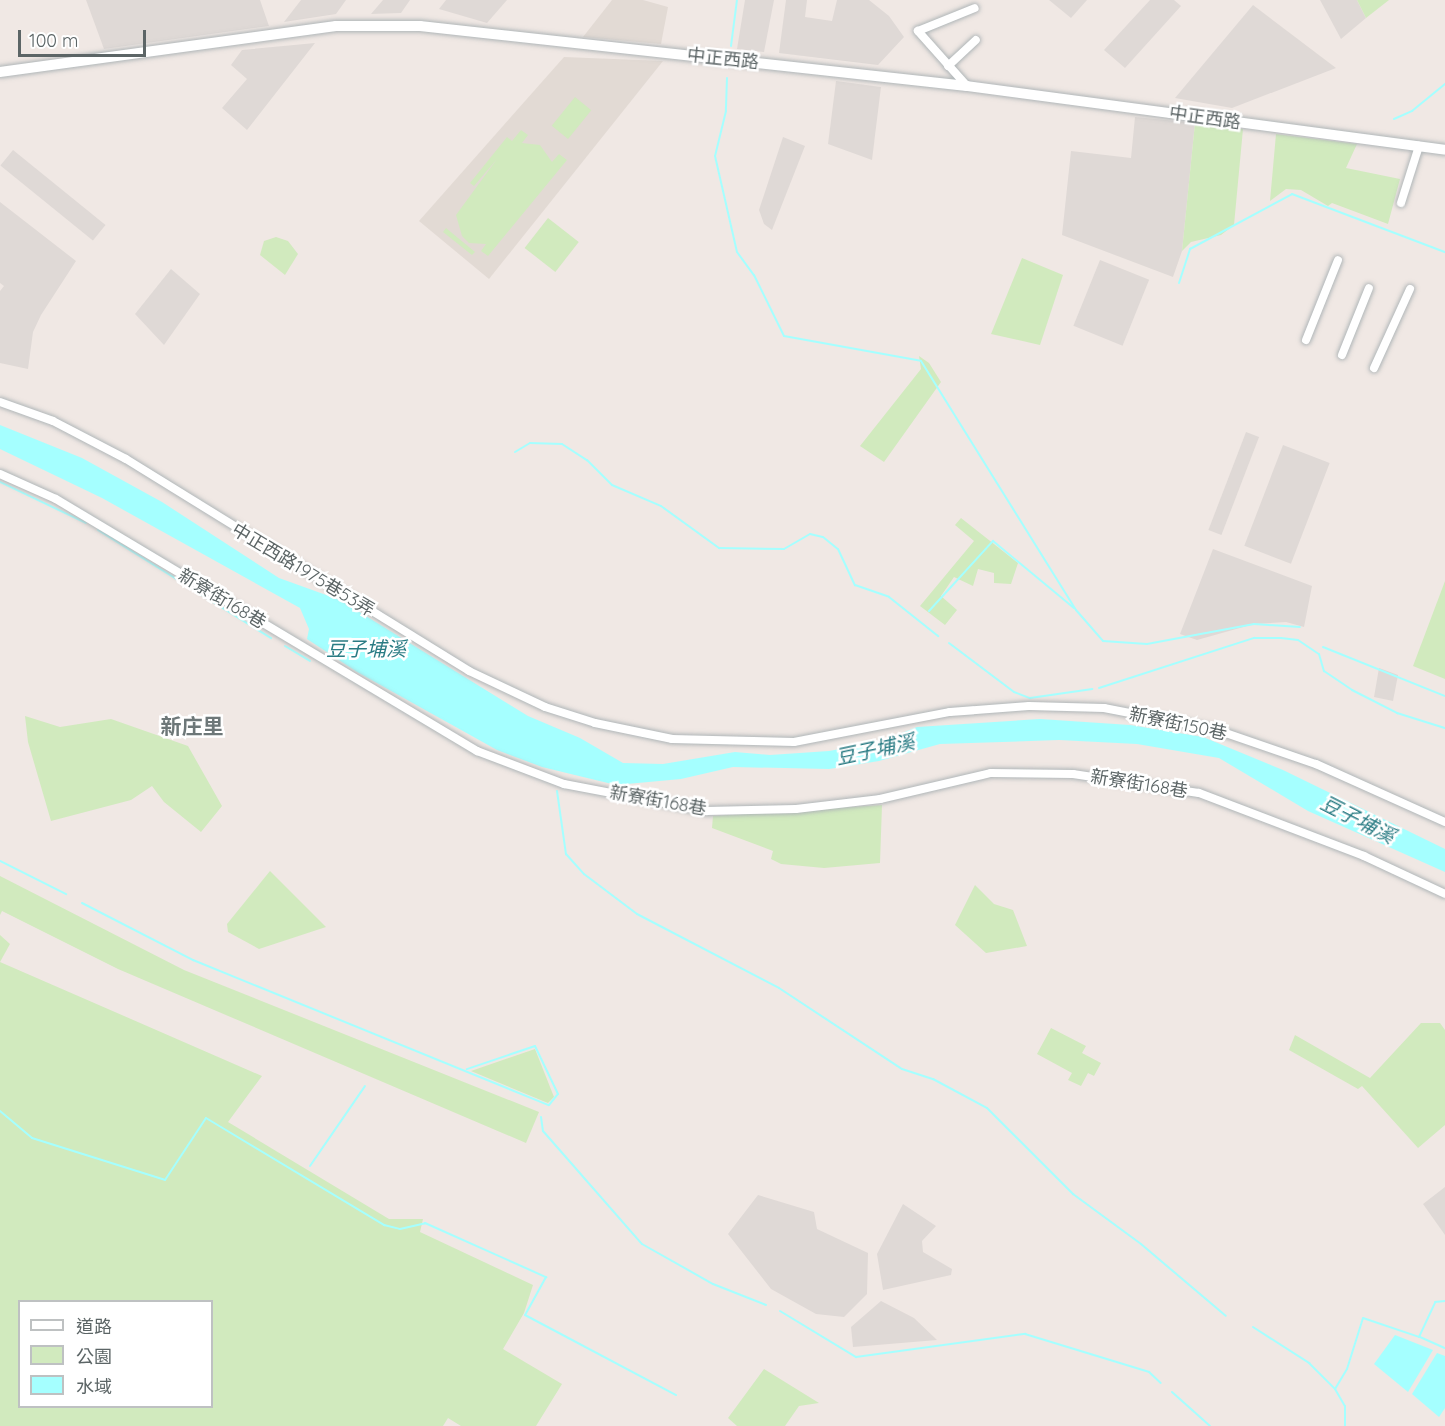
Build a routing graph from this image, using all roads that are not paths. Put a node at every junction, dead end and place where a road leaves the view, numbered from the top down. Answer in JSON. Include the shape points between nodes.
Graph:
{"nodes":[{"id":1,"x":975,"y":8,"type":"dead end"},
{"id":2,"x":976,"y":40,"type":"dead end"},
{"id":3,"x":948,"y":66,"type":"junction"},
{"id":4,"x":0,"y":72,"type":"edge"},
{"id":5,"x":967,"y":86,"type":"junction"},
{"id":6,"x":1419,"y":146,"type":"junction"},
{"id":7,"x":1445,"y":150,"type":"edge"},
{"id":8,"x":1401,"y":203,"type":"dead end"},
{"id":9,"x":1338,"y":260,"type":"dead end"},
{"id":10,"x":1369,"y":288,"type":"dead end"},
{"id":11,"x":1410,"y":289,"type":"dead end"},
{"id":12,"x":1306,"y":340,"type":"dead end"},
{"id":13,"x":1342,"y":355,"type":"dead end"},
{"id":14,"x":1374,"y":368,"type":"dead end"},
{"id":15,"x":0,"y":402,"type":"edge"},
{"id":16,"x":0,"y":474,"type":"edge"},
{"id":17,"x":895,"y":722,"type":"joint"},
{"id":18,"x":1445,"y":822,"type":"edge"},
{"id":19,"x":1445,"y":894,"type":"edge"}],
"edges":[{"from":1,"to":3,"type":"street","via":[[918,30]]},
{"from":2,"to":3,"type":"street"},
{"from":3,"to":5,"type":"street"},
{"from":4,"to":5,"type":"main road","name":"中正西路","via":[[336,26],[420,26]]},
{"from":5,"to":6,"type":"main road","name":"中正西路"},
{"from":6,"to":7,"type":"main road","name":"中正西路"},
{"from":6,"to":8,"type":"street"},
{"from":9,"to":12,"type":"street"},
{"from":10,"to":13,"type":"street"},
{"from":11,"to":14,"type":"street"},
{"from":15,"to":17,"type":"street","name":"中正西路1975巷53弄","via":[[89,439],[460,666],[544,707],[646,736],[724,743],[794,742]]},
{"from":16,"to":19,"type":"street","name":"新寮街168巷","via":[[56,499],[477,751],[564,784],[706,811],[796,809],[880,799],[991,773],[1073,774],[1199,793],[1364,856]]},
{"from":17,"to":18,"type":"street","name":"新寮街150巷","via":[[950,712],[1029,706],[1104,708],[1217,730],[1316,764]]}]}
